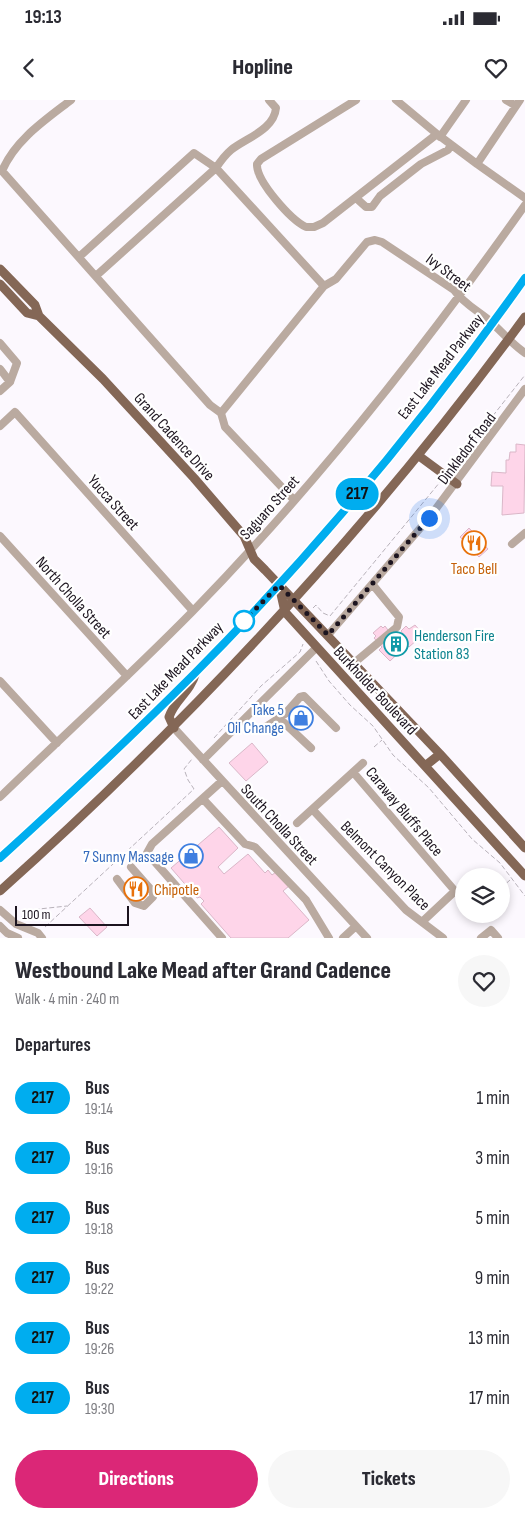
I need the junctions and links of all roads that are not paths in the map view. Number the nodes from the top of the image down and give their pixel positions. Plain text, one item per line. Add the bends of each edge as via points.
1 (71, 100) edge
2 (269, 100) edge
3 (356, 100) edge
4 (396, 100) edge
5 (466, 100) edge
6 (506, 100) edge
7 (518, 103) edge
8 (438, 136) junction
9 (451, 146) junction
10 (477, 164) junction
11 (216, 168) junction
12 (356, 198) junction
13 (525, 198) edge
14 (525, 205) edge
15 (79, 257) junction
16 (0, 269) edge
17 (96, 275) junction
18 (525, 278) edge
19 (0, 284) edge
20 (324, 286) junction
21 (460, 298) junction
22 (39, 316) junction
23 (525, 317) edge
24 (493, 323) junction
25 (508, 340) junction
26 (0, 343) edge
27 (525, 354) edge
28 (0, 369) edge
29 (10, 382) junction
30 (525, 388) edge
31 (0, 391) edge
32 (525, 399) edge
33 (220, 412) junction
34 (508, 415) junction
35 (0, 426) edge
36 (419, 456) junction
37 (457, 484) junction
38 (294, 500) junction
39 (525, 533) edge
40 (0, 536) edge
41 (512, 544) dead end
42 (250, 549) junction
43 (279, 585) junction
44 (373, 585) junction
45 (295, 601) junction
46 (193, 611) junction
47 (284, 612) junction
48 (328, 635) junction
49 (313, 651) junction
50 (354, 663) junction
51 (196, 672) junction
52 (127, 676) junction
53 (0, 681) edge
54 (396, 708) junction
55 (279, 718) junction
56 (383, 720) junction
57 (174, 728) junction
58 (264, 728) dead end
59 (336, 728) dead end
60 (57, 743) junction
61 (312, 748) dead end
62 (440, 754) junction
63 (203, 760) junction
64 (363, 763) dead end
65 (425, 766) junction
66 (353, 772) junction
67 (222, 781) junction
68 (0, 797) edge
69 (203, 799) junction
70 (312, 810) junction
71 (297, 823) dead end
72 (525, 848) edge
73 (0, 858) edge
74 (131, 867) dead end
75 (525, 876) edge
76 (117, 879) dead end
77 (0, 891) edge
78 (0, 910) edge
79 (422, 922) junction
80 (0, 926) edge
81 (356, 926) junction
82 (40, 935) edge
83 (441, 937) edge
84 (18, 938) edge
85 (222, 938) edge
86 (329, 938) edge
87 (343, 938) edge
88 (367, 938) edge
89 (481, 938) edge
90 (498, 938) edge

1 - 15 street via 41,122 9,155 2,171
2 - 11 street via 276,108 276,115 268,126 230,151
3 - 12 street via 261,159 256,168 269,191 306,227 318,226
4 - 8 street
5 - 8 street
6 - 7 street
7 - 10 street
8 - 9 street
8 - 12 street
9 - 10 street
9 - 12 street via 421,164 380,196 372,208
10 - 13 street
11 - 15 street via 194,153
11 - 17 street
11 - 20 street
14 - 21 street, Saguaro Street
15 - 17 street
16 - 22 main road, Grand Cadence Drive via 35,305
17 - 33 street via 210,405
18 - 24 main road, East Lake Mead Parkway
19 - 22 main road, Grand Cadence Drive via 27,313
20 - 21 street, Ivy Street via 336,280 367,242 375,240 422,268 454,290
20 - 33 street
21 - 24 street, Ivy Street
21 - 38 street, Saguaro Street via 411,362
22 - 42 main road, Grand Cadence Drive via 103,379 194,478 244,536
23 - 25 main road
24 - 25 street, Ivy Street
24 - 43 main road, East Lake Mead Parkway via 362,489
25 - 27 street, Ivy Street
25 - 36 main road
26 - 29 street via 17,363
28 - 29 street
29 - 31 street
30 - 34 street, Dinkledorf Road
32 - 34 street
33 - 38 street via 225,427
34 - 37 street, Dinkledorf Road
35 - 46 street, Yucca Street via 15,412
36 - 37 main road
36 - 45 main road
37 - 44 street, Dinkledorf Road
38 - 42 street, Saguaro Street
39 - 41 street
40 - 52 street, North Cholla Street
42 - 43 main road, Grand Cadence Drive via 254,558
42 - 46 street, Saguaro Street
43 - 45 main road, Burkholder Boulevard
43 - 47 main road
43 - 51 main road, East Lake Mead Parkway
44 - 48 street, Dinkledorf Road
44 - 50 street via 399,617 397,627
45 - 47 main road
45 - 48 main road, Burkholder Boulevard
46 - 52 street, Saguaro Street
47 - 49 main road, Burkholder Boulevard
47 - 57 main road
48 - 50 main road, Burkholder Boulevard
49 - 56 main road, Burkholder Boulevard
49 - 63 street
50 - 54 main road, Burkholder Boulevard
51 - 57 main road via 192,686 171,709 169,717
51 - 73 main road, East Lake Mead Parkway
52 - 60 street, Saguaro Street
53 - 60 street
54 - 56 main road
54 - 62 main road, Burkholder Boulevard
55 - 58 street
55 - 59 street via 304,696
55 - 61 street
56 - 65 main road, Burkholder Boulevard
57 - 63 street, South Cholla Street
57 - 77 main road
60 - 68 street, Saguaro Street
62 - 65 main road
62 - 72 main road, Burkholder Boulevard
63 - 67 street, South Cholla Street
64 - 66 street
65 - 75 main road, Burkholder Boulevard
66 - 70 street
66 - 79 street, Caraway Bluffs Place via 454,891
67 - 69 street
67 - 81 street, South Cholla Street
69 - 85 street via 152,844 147,853
69 - 86 street via 245,844 255,847 306,900
70 - 71 street
70 - 79 street, Belmont Canyon Place via 406,910
74 - 76 street via 153,892 152,899 144,906 138,905
78 - 82 street via 16,924
79 - 83 street, Belmont Canyon Place
80 - 84 street via 7,934
81 - 87 street
81 - 88 street, South Cholla Street
89 - 90 street via 490,926

